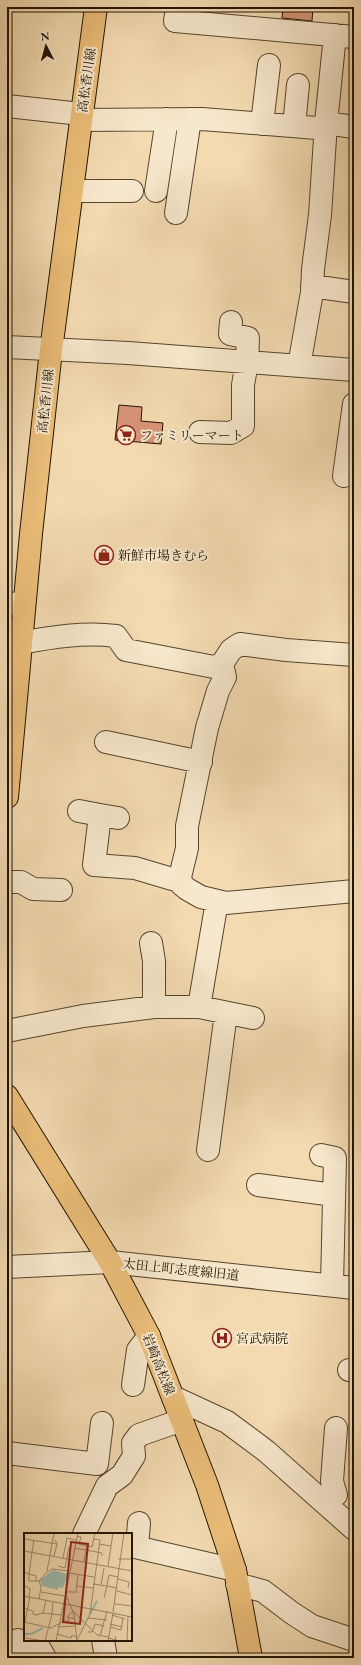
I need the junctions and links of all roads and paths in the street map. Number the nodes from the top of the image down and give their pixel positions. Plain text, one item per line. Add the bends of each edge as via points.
1 (96, 7) edge
2 (177, 7) edge
3 (344, 36) edge
4 (269, 65) dead end
5 (298, 85) dead end
6 (7, 106) edge
7 (81, 117) junction
8 (167, 119) junction
9 (190, 119) junction
10 (326, 123) junction
11 (262, 124) junction
12 (294, 126) junction
13 (354, 127) edge
14 (72, 190) junction
15 (132, 191) dead end
16 (156, 191) dead end
17 (176, 213) dead end
18 (312, 286) junction
19 (354, 292) edge
20 (231, 322) dead end
21 (7, 347) edge
22 (51, 350) junction
23 (247, 362) junction
24 (299, 366) junction
25 (354, 370) edge
26 (354, 404) edge
27 (200, 432) dead end
28 (344, 476) dead end
29 (16, 604) edge
30 (20, 643) junction
31 (354, 655) edge
32 (222, 664) junction
33 (106, 742) dead end
34 (201, 762) junction
35 (7, 797) edge
36 (79, 811) dead end
37 (181, 880) junction
38 (7, 882) edge
39 (61, 890) dead end
40 (354, 891) edge
41 (217, 901) junction
42 (151, 942) dead end
43 (154, 1007) junction
44 (199, 1007) junction
45 (226, 1013) junction
46 (253, 1018) dead end
47 (7, 1031) edge
48 (7, 1096) edge
49 (208, 1150) dead end
50 (321, 1155) dead end
51 (258, 1185) dead end
52 (334, 1195) junction
53 (110, 1262) junction
54 (7, 1267) edge
55 (332, 1286) junction
56 (354, 1288) edge
57 (149, 1336) junction
58 (133, 1385) dead end
59 (173, 1397) junction
60 (182, 1420) junction
61 (102, 1423) dead end
62 (336, 1428) dead end
63 (7, 1453) edge
64 (339, 1498) edge
65 (139, 1523) dead end
66 (354, 1529) edge
67 (84, 1533) edge
68 (134, 1546) edge
69 (236, 1577) junction
70 (354, 1640) edge
71 (103, 1641) edge
72 (106, 1658) edge
73 (251, 1658) edge

1 - 7 main road, 高松香川線
2 - 3 street via 175,21
3 - 10 street
4 - 11 street
5 - 12 street
6 - 7 street
7 - 8 street
7 - 14 main road, 高松香川線
8 - 9 street
8 - 16 street
9 - 11 street
9 - 17 street
10 - 12 street via 317,128
10 - 13 street
10 - 18 street
11 - 12 street
14 - 15 street
14 - 22 main road, 高松香川線
18 - 19 street
18 - 24 street
20 - 23 street via 230,334 248,338
21 - 22 street
22 - 23 street
22 - 29 main road, 高松香川線
23 - 24 street
23 - 27 street via 242,385 243,426 231,433
24 - 25 street
26 - 28 street
29 - 30 main road, 高松香川線
30 - 32 street via 51,637 102,634 116,636 126,650 214,667
30 - 35 main road, 高松香川線
31 - 32 street via 240,644 231,650
32 - 34 street via 225,677 218,690 207,728
33 - 34 street
34 - 37 street via 187,826 187,848
36 - 37 street via 109,816 94,865 135,868
37 - 41 street via 181,884 187,889 201,897
38 - 39 street via 21,882 33,890
40 - 41 street via 226,903
41 - 44 street
42 - 43 street via 154,961
43 - 44 street
43 - 47 street via 82,1016
44 - 45 street
45 - 46 street
45 - 49 street
48 - 53 main road, 岩崎高松線
50 - 52 street via 335,1158
51 - 52 street
52 - 55 street
53 - 54 street, 太田上町志度線旧道
53 - 55 street, 太田上町志度線旧道
53 - 57 main road, 岩崎高松線
55 - 56 street, 太田上町志度線旧道
57 - 58 street via 138,1350
57 - 59 main road, 岩崎高松線
59 - 60 main road, 岩崎高松線
59 - 64 street via 227,1422 266,1451
60 - 67 street via 139,1435 133,1442 134,1456 122,1475 107,1486
60 - 69 main road, 岩崎高松線 via 207,1485
61 - 63 street via 97,1464
62 - 64 street via 332,1481
64 - 66 street
65 - 68 street
68 - 69 street
69 - 70 street via 263,1591 312,1626
69 - 73 main road, 岩崎高松線
71 - 72 street

